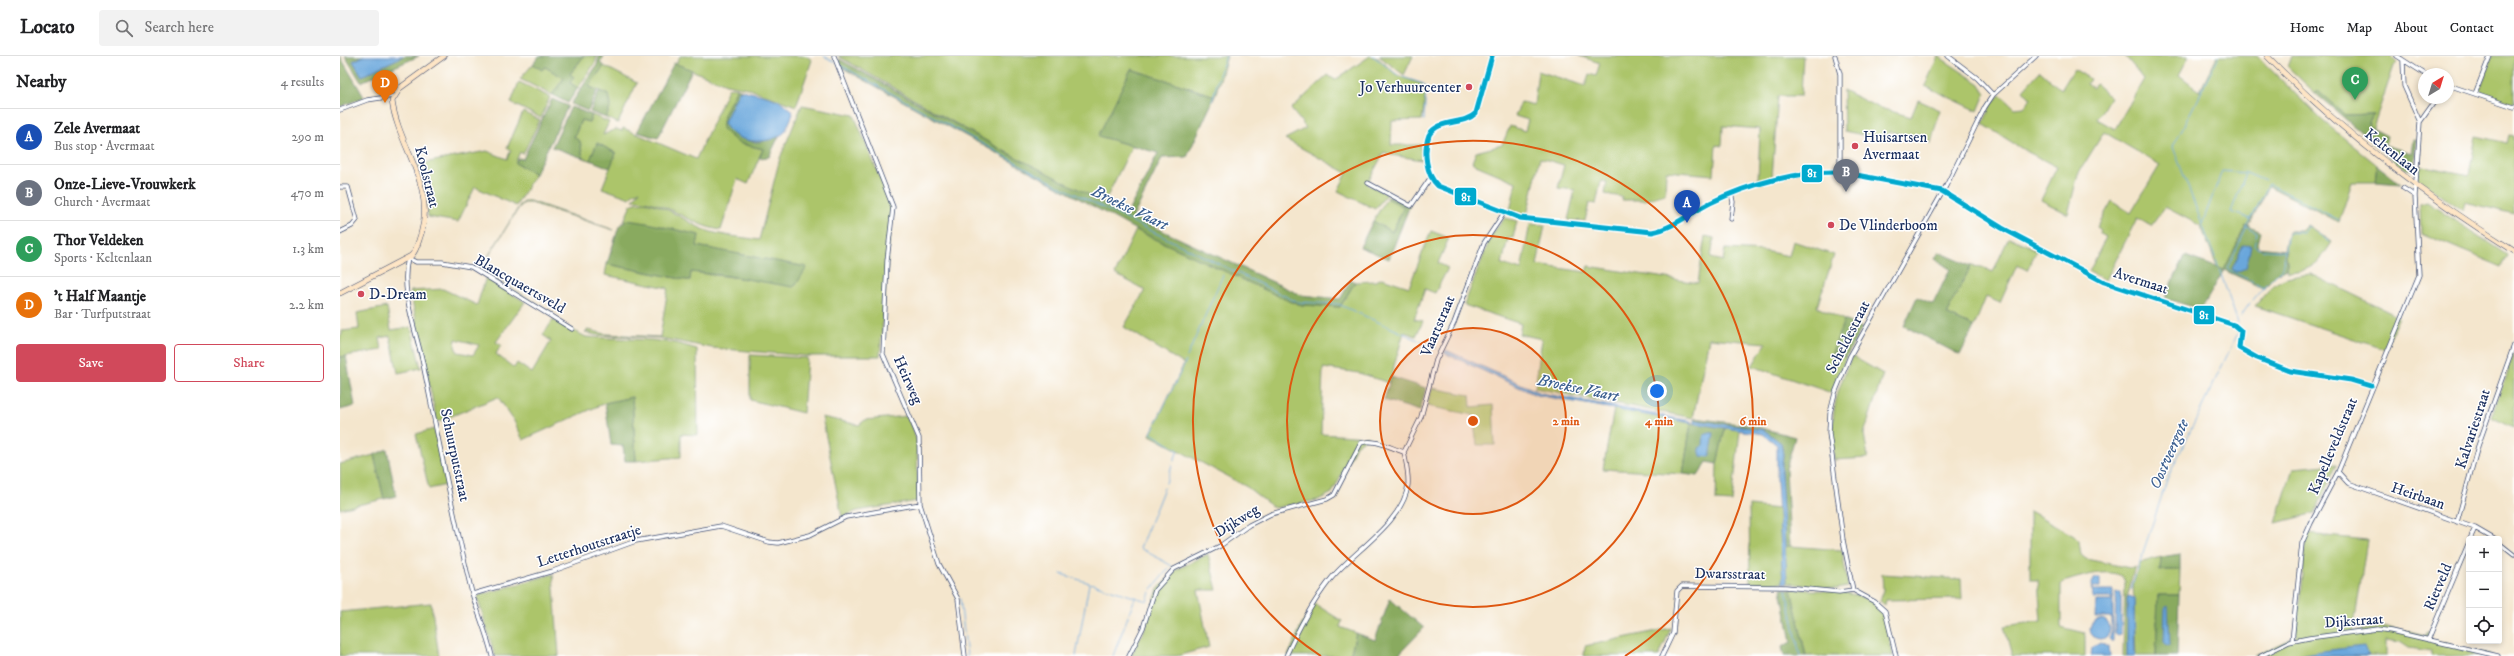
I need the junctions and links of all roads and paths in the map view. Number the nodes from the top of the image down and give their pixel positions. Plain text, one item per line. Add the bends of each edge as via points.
1 (444, 56) edge
2 (1492, 56) edge
3 (1835, 56) edge
4 (1948, 56) edge
5 (2036, 56) edge
6 (2267, 56) edge
7 (2397, 56) edge
8 (2490, 56) edge
9 (835, 58) edge
10 (2403, 62) junction
11 (2418, 71) edge
12 (2454, 88) edge
13 (2475, 94) junction
14 (1993, 95) junction
15 (394, 96) junction
16 (2433, 104) edge
17 (2514, 107) edge
18 (340, 110) edge
19 (2420, 122) junction
20 (1840, 172) junction
21 (1431, 177) junction
22 (1368, 183) dead end
23 (2416, 186) junction
24 (340, 187) edge
25 (2404, 188) dead end
26 (1942, 191) junction
27 (1731, 193) junction
28 (2415, 196) junction
29 (1504, 213) junction
30 (1731, 219) dead end
31 (340, 232) edge
32 (2514, 251) edge
33 (408, 258) junction
34 (340, 293) edge
35 (572, 329) dead end
36 (2514, 345) edge
37 (2372, 386) junction
38 (1404, 452) junction
39 (2338, 472) junction
40 (920, 504) junction
41 (2457, 522) junction
42 (2475, 528) junction
43 (2471, 536) edge
44 (2489, 536) edge
45 (2502, 546) edge
46 (2466, 549) edge
47 (2514, 556) edge
48 (1852, 590) junction
49 (473, 594) junction
50 (2428, 640) junction
51 (2292, 641) junction
52 (492, 656) edge
53 (965, 656) edge
54 (1129, 656) edge
55 (1286, 656) edge
56 (1662, 656) edge
57 (1896, 656) edge
58 (2261, 656) edge
59 (2498, 656) edge

1 - 15 main road via 400,88
2 - 21 street via 1476,113 1469,118 1437,126 1429,135 1428,168
3 - 20 street via 1840,74
4 - 14 street via 1977,78
5 - 14 street, Scheldestraat
6 - 23 main road, Keltenlaan via 2342,127
7 - 10 street
8 - 13 street
9 - 40 street, Heirweg via 893,207 887,261 883,354 919,438
10 - 11 street
10 - 19 street via 2404,86
12 - 13 street
13 - 17 street
14 - 26 street, Scheldestraat
15 - 18 street via 367,100
15 - 33 main road, Koolstraat via 392,103 418,178 425,209 425,220 416,250
16 - 19 street
19 - 23 street, Kapelleveldstraat
20 - 26 street, Avermaat
20 - 27 street, Avermaat via 1820,172 1773,181
21 - 22 street via 1411,206
21 - 29 street, Avermaat via 1443,188
23 - 28 street, Kapelleveldstraat
23 - 32 main road, Keltenlaan
24 - 31 street via 348,187 357,220 352,226
25 - 28 street
26 - 37 street, Avermaat via 2002,228 2104,282 2234,324 2241,331 2239,348 2257,358 2290,372 2351,380
26 - 48 street, Scheldestraat via 1850,356 1841,375 1830,413 1832,459
27 - 29 street, Avermaat via 1700,208 1674,225 1652,232 1520,218
27 - 30 street
28 - 37 street, Kapelleveldstraat via 2419,268 2417,284
29 - 38 street, Vaartstraat via 1484,243 1454,323 1432,372 1421,417
33 - 34 main road
33 - 35 street, Blancquaertsveld via 416,262 442,262 471,267
33 - 49 street, Schuurputstraat via 408,294
36 - 41 street, Kalvariestraat via 2478,446
37 - 39 street, Kapelleveldstraat
38 - 54 street, Dijkweg via 1379,443 1361,444 1334,495 1266,516 1220,546 1174,569 1155,590 1143,628
38 - 55 street via 1408,484 1402,504 1393,517 1330,580 1304,619
39 - 41 street, Heirbaan via 2348,483
39 - 51 street, Kapelleveldstraat via 2302,543
40 - 49 street, Letterhoutstraatje via 846,518 810,535 778,542 769,542 721,526 636,541 553,571
40 - 53 street, Heirweg via 939,564 958,599
41 - 42 street, Heirbaan
42 - 43 street
42 - 44 street, Heirbaan
45 - 47 street
46 - 50 street, Rietveld
48 - 56 street, Dwarsstraat via 1839,592 1786,587 1682,586 1677,591 1673,632
48 - 57 street via 1875,602 1885,611
49 - 52 street, Schuurputstraat
50 - 51 street, Dijkstraat via 2377,629
50 - 59 street, Dijkstraat
51 - 58 street, Dijkstraat

